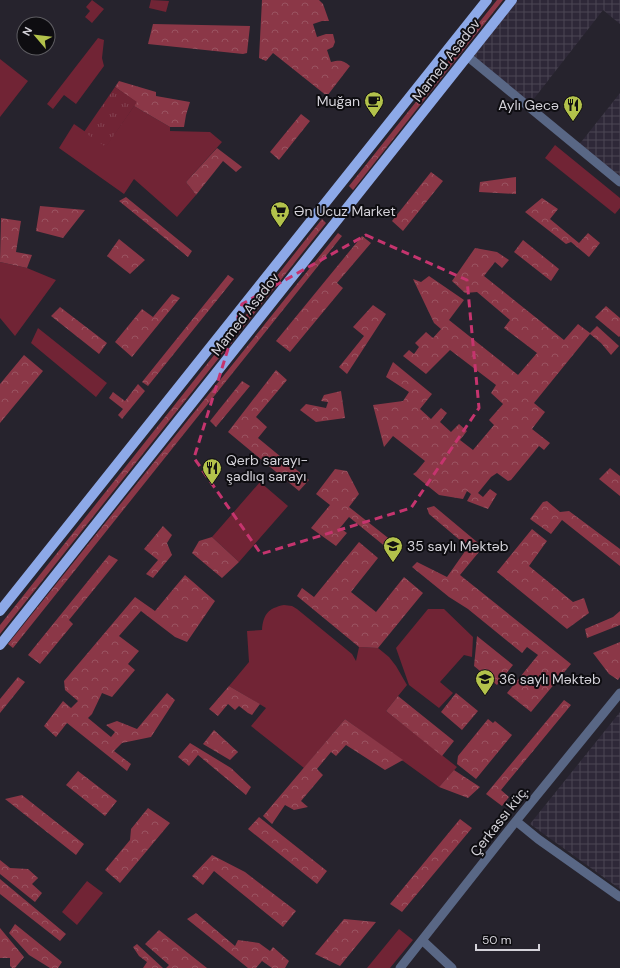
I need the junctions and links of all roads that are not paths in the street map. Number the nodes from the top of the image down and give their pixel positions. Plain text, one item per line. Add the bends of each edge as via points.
1 (486, 0) edge
2 (512, 0) edge
3 (467, 56) junction
4 (620, 182) edge
5 (0, 612) edge
6 (0, 644) edge
7 (620, 693) edge
8 (516, 821) junction
9 (620, 896) edge
10 (422, 940) junction
11 (400, 968) edge
12 (452, 968) edge

1 - 5 main road, Mamed Asadov
2 - 3 main road, Mamed Asadov
3 - 4 street
3 - 6 main road, Mamed Asadov
7 - 8 street, Çerkassı küç.
8 - 9 street
8 - 10 street, Çerkassı küç.
10 - 11 street, Çerkassı küç.
10 - 12 street

